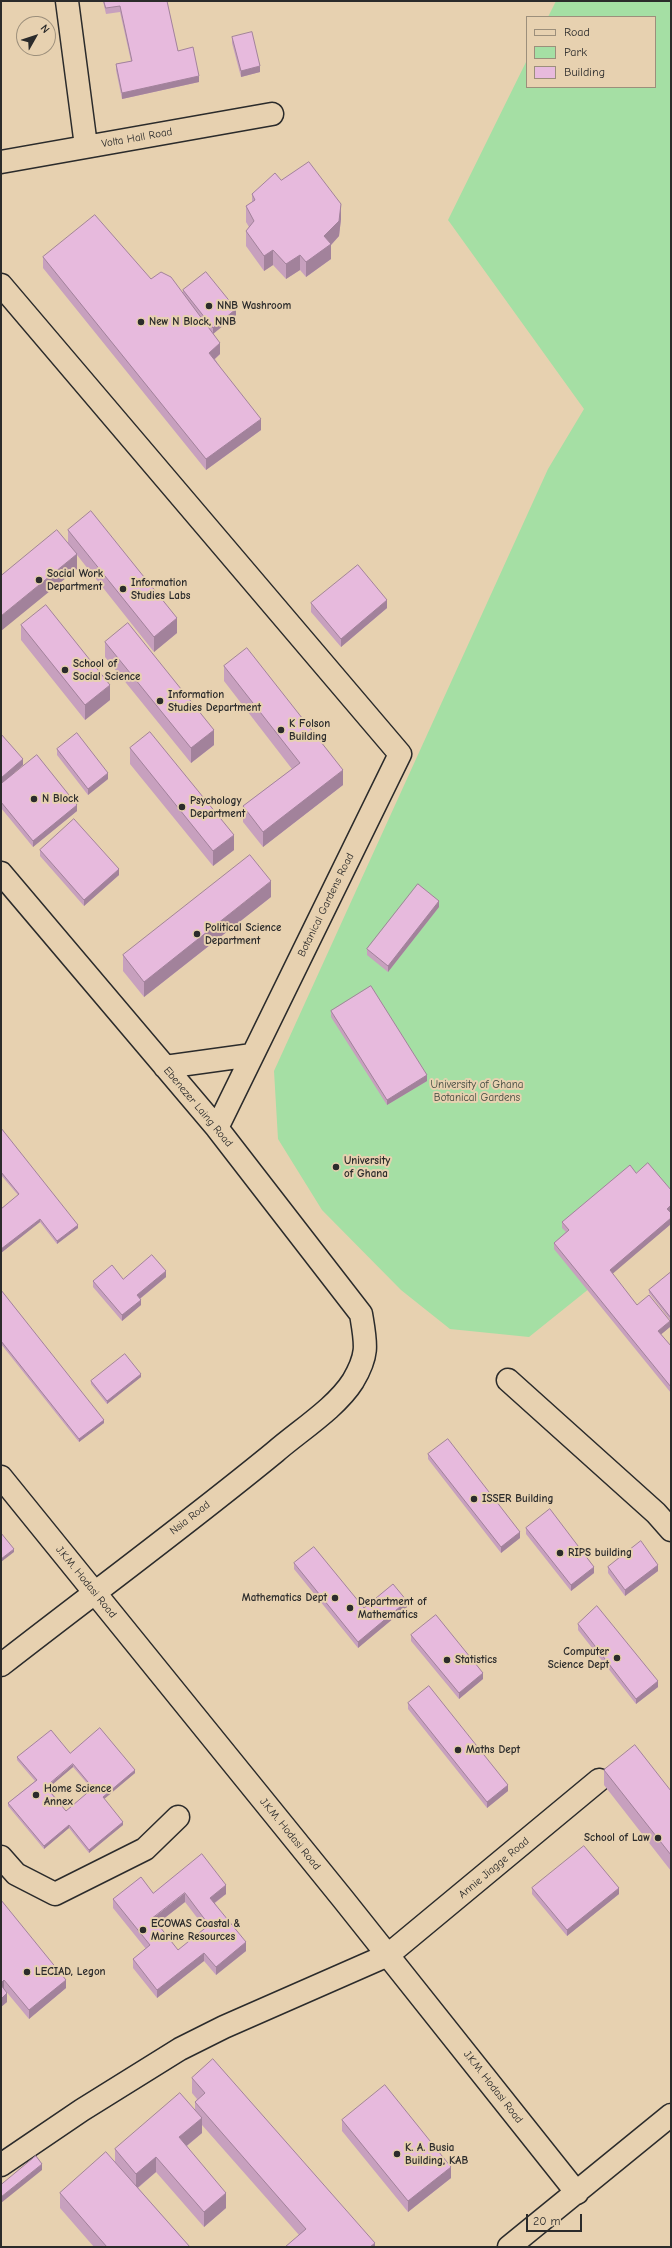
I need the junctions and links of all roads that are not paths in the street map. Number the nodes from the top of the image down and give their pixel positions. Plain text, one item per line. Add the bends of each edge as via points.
1 (67, 1) edge
2 (272, 114) dead end
3 (86, 146) junction
4 (1, 162) edge
5 (1, 284) edge
6 (3, 880) edge
7 (252, 1055) junction
8 (165, 1067) junction
9 (217, 1128) junction
10 (365, 1357) joint
11 (508, 1380) dead end
12 (1, 1477) edge
13 (671, 1530) edge
14 (94, 1592) junction
15 (1, 1665) edge
16 (599, 1780) dead end
17 (178, 1817) dead end
18 (1, 1857) edge
19 (388, 1955) junction
20 (671, 2115) edge
21 (1, 2166) edge
22 (577, 2193) junction
23 (509, 2247) edge

1 - 3 street
2 - 3 street, Volta Hall Road
3 - 4 street, Volta Hall Road
5 - 7 street, Botanical Gardens Road via 400,754
6 - 8 street, Ebenezer Laing Road
7 - 8 street
7 - 9 street, Botanical Gardens Road
8 - 9 street, Ebenezer Laing Road
9 - 10 street, Ebenezer Laing Road via 361,1314 366,1342
10 - 14 street, Nsia Road via 339,1398 245,1476
11 - 13 street
12 - 14 street, J.K.M. Hodasi Road
14 - 15 street, Nsia Road
14 - 19 street, J.K.M. Hodasi Road
16 - 19 street, Annie Jiagge Road
17 - 18 street via 145,1849 55,1894 16,1874
19 - 21 street, Annie Jiagge Road via 180,2049 82,2110
19 - 22 street, J.K.M. Hodasi Road
20 - 22 street
22 - 23 street

